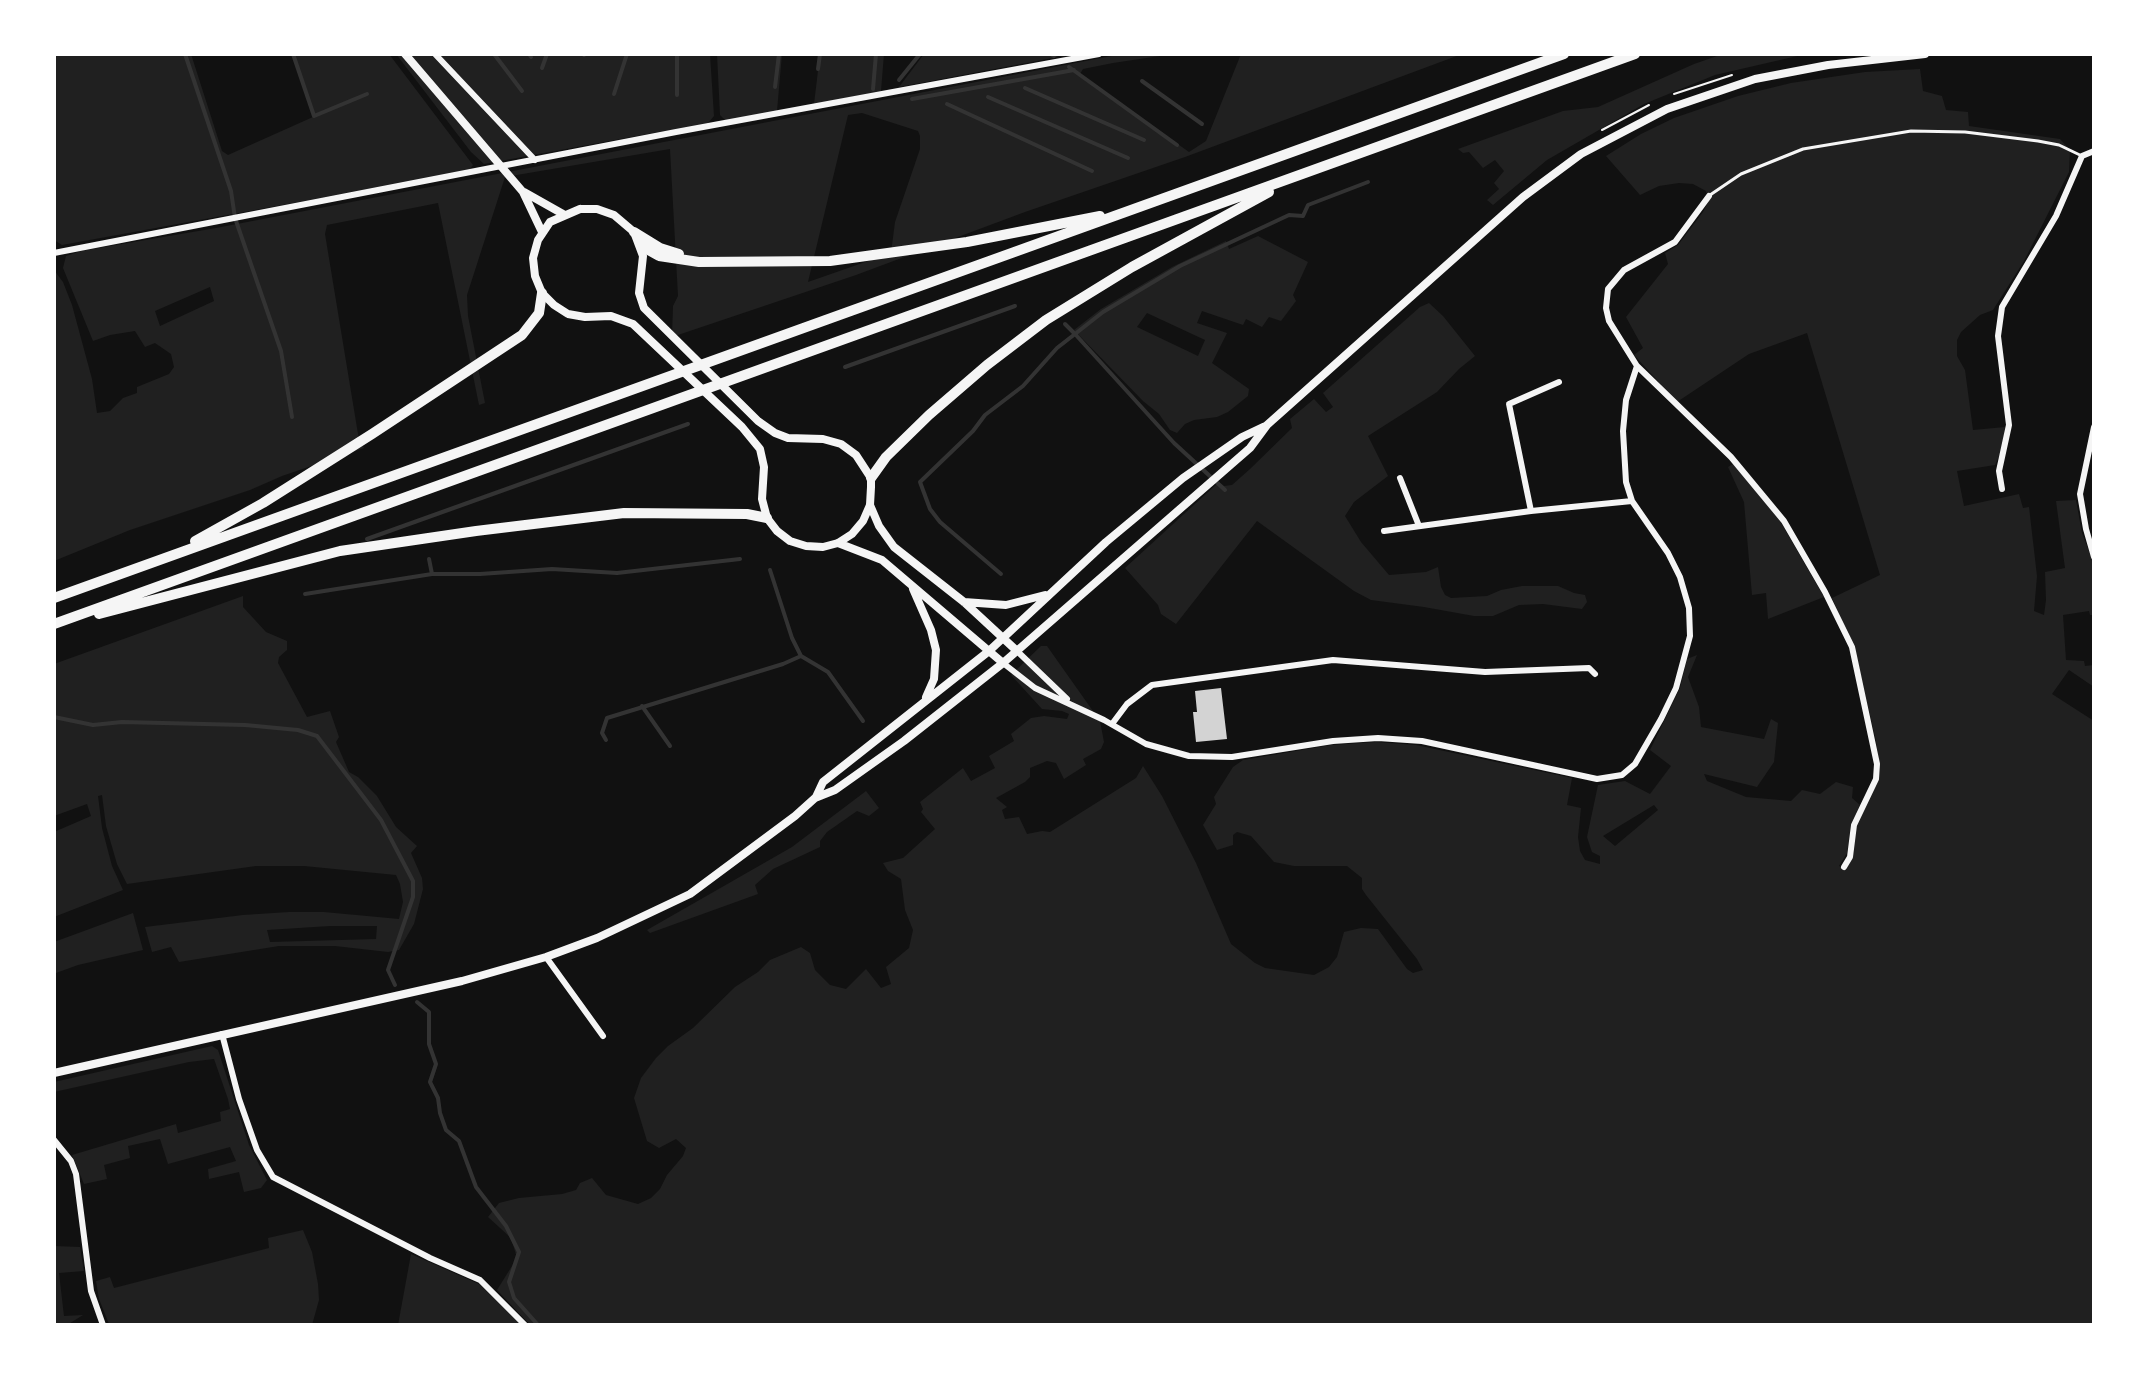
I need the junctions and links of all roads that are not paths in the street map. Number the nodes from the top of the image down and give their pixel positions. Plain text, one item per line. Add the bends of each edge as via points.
1 (405, 54) edge
2 (435, 54) edge
3 (1099, 54) edge
4 (1564, 54) edge
5 (1635, 54) edge
6 (1925, 54) edge
7 (2094, 151) edge
8 (2082, 156) junction
9 (535, 160) junction
10 (1296, 177) junction
11 (523, 192) junction
12 (1709, 196) joint
13 (1141, 207) junction
14 (563, 214) junction
15 (542, 232) junction
16 (634, 232) junction
17 (641, 246) junction
18 (54, 253) edge
19 (699, 262) junction
20 (542, 293) junction
21 (1637, 366) junction
22 (1559, 382) dead end
23 (1267, 425) junction
24 (2094, 427) edge
25 (871, 478) junction
26 (1400, 478) dead end
27 (2002, 489) dead end
28 (1632, 501) junction
29 (870, 505) junction
30 (1531, 511) junction
31 (767, 518) junction
32 (1419, 526) junction
33 (1384, 531) dead end
34 (838, 543) junction
35 (2092, 544) edge
36 (2094, 557) edge
37 (165, 558) junction
38 (911, 585) junction
39 (1049, 593) junction
40 (54, 598) edge
41 (964, 602) junction
42 (54, 624) edge
43 (1002, 639) junction
44 (989, 651) junction
45 (1017, 651) junction
46 (1003, 663) junction
47 (1595, 674) dead end
48 (924, 701) junction
49 (1072, 704) junction
50 (1112, 724) junction
51 (815, 798) junction
52 (1844, 867) dead end
53 (546, 957) junction
54 (222, 1034) junction
55 (603, 1036) dead end
56 (54, 1073) edge
57 (54, 1140) edge
58 (103, 1325) edge
59 (525, 1325) edge

1 - 11 main road
2 - 9 street
3 - 9 street
4 - 13 highway
5 - 10 highway
6 - 23 main road via 1755,79 1667,109 1592,148 1523,197
7 - 8 street
8 - 12 lane via 2038,141 1911,131 1803,149 1741,174
8 - 27 street via 2056,216 1998,321 2009,425 1999,471
9 - 18 street
10 - 25 highway via 1046,320 929,415
10 - 42 highway
11 - 14 main road
11 - 15 main road
12 - 21 street via 1675,242 1624,270 1608,289 1609,321
13 - 19 highway via 982,240 830,261
13 - 37 highway
14 - 15 main road
14 - 16 main road via 597,209
15 - 20 main road via 533,258
16 - 17 main road
16 - 19 highway
17 - 19 highway via 659,256
17 - 25 main road via 639,293 658,324 758,421 788,438 841,444
20 - 31 main road via 568,314 611,316 642,330 742,427 760,449
20 - 37 highway via 539,313 522,335 263,503
21 - 28 street via 1623,431
21 - 52 street via 1731,457 1784,521 1852,647 1877,764
22 - 30 street via 1509,404
23 - 39 main road via 1183,478
23 - 45 main road via 1250,448
24 - 35 street via 2080,494
25 - 29 main road
26 - 32 street
28 - 30 street
28 - 50 street via 1680,577 1690,636 1661,719 1635,764 1622,775 1597,779 1422,741 1378,738 1232,757 1189,756 1146,744
29 - 34 main road via 863,521
29 - 41 main road via 894,547
30 - 32 street
31 - 34 main road via 798,544
31 - 42 highway via 624,513 340,551
32 - 33 street
34 - 38 main road via 882,560
35 - 36 street
37 - 40 highway
38 - 44 main road
38 - 48 main road via 936,650 934,679
39 - 41 main road via 1006,605
39 - 43 main road
41 - 43 main road
43 - 44 main road
43 - 45 main road
44 - 46 main road
44 - 48 main road
45 - 46 main road
45 - 49 street
46 - 49 street via 1035,688
46 - 51 main road via 835,790
47 - 50 street via 1589,668 1485,672 1333,660 1152,685
48 - 51 main road via 823,782
49 - 50 street
51 - 53 main road via 690,894
53 - 54 main road
53 - 55 street
54 - 56 main road
54 - 59 street via 257,1150 273,1177 480,1280
57 - 58 street via 76,1174 91,1291

